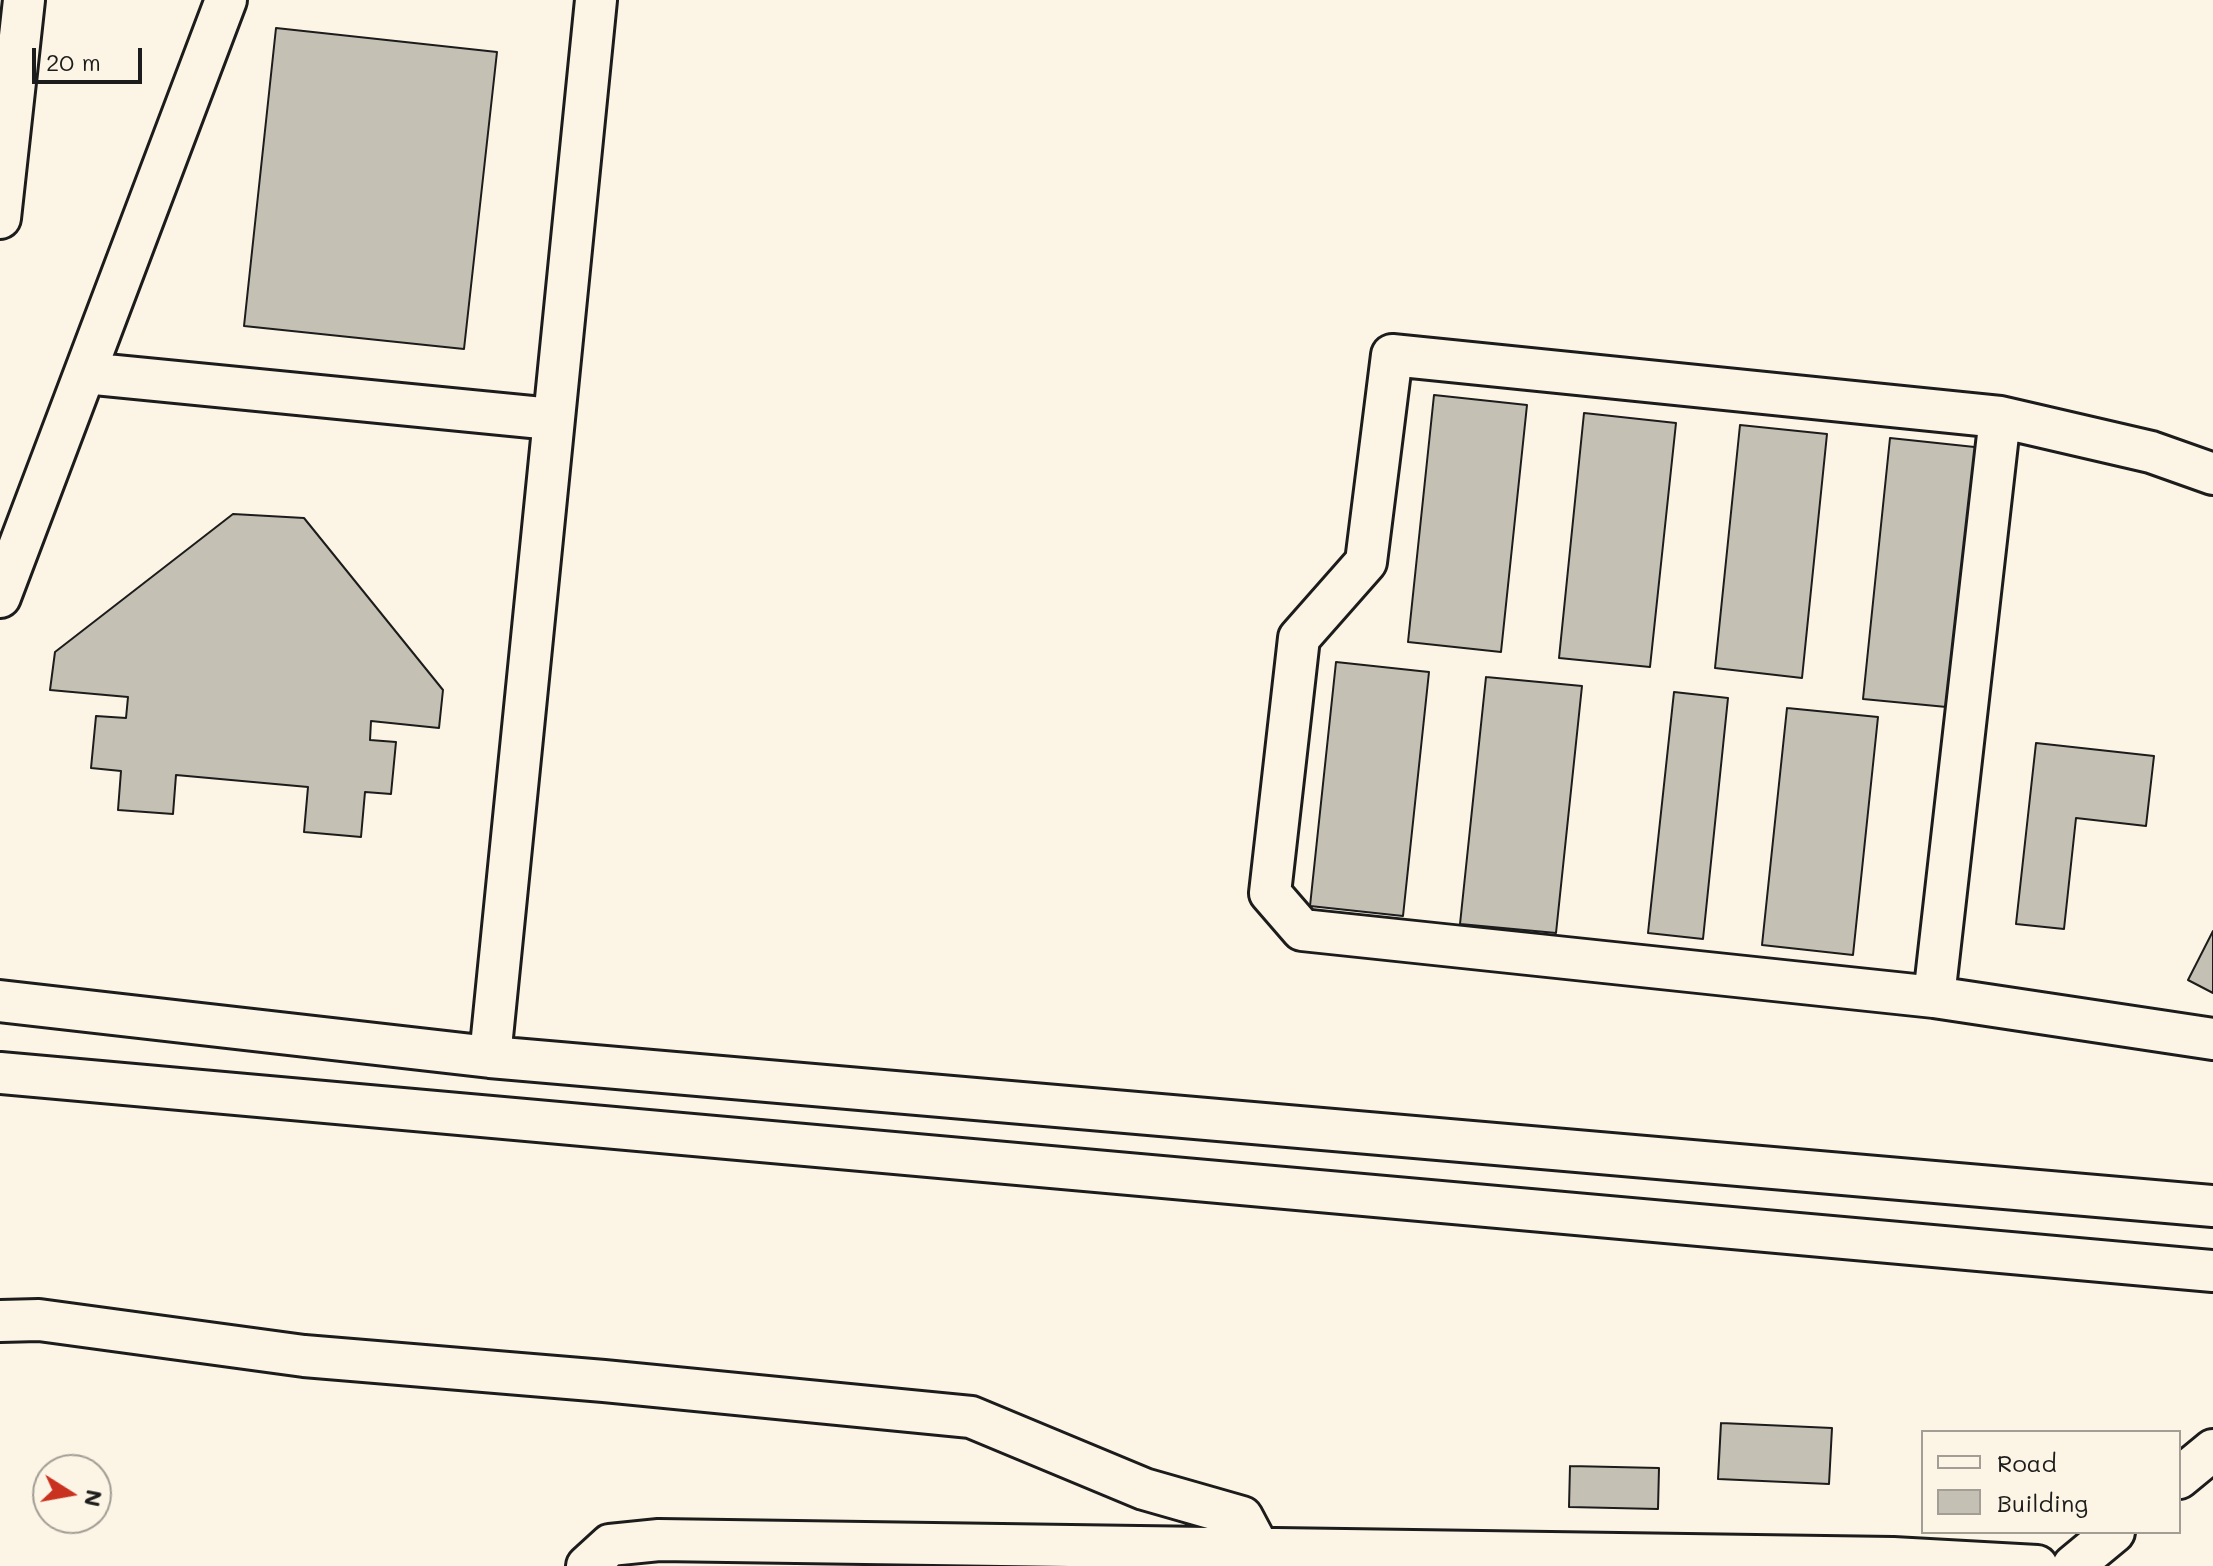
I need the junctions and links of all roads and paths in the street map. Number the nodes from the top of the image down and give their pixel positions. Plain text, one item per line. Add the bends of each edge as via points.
1 (24, 0) edge
2 (226, 0) edge
3 (596, 0) edge
4 (0, 218) edge
5 (85, 373) junction
6 (2000, 417) junction
7 (552, 419) junction
8 (2213, 474) edge
9 (0, 597) edge
10 (1934, 997) junction
11 (0, 1001) edge
12 (2213, 1039) edge
13 (490, 1057) junction
14 (0, 1073) edge
15 (2213, 1206) edge
16 (2213, 1271) edge
17 (0, 1321) edge
18 (2213, 1450) edge
19 (2181, 1476) edge
20 (2112, 1534) edge
21 (1259, 1549) junction
22 (1951, 1553) edge
23 (587, 1566) edge
24 (2037, 1566) edge
25 (2073, 1566) edge

1 - 4 street
2 - 5 street
3 - 7 street
5 - 7 street
5 - 9 street
6 - 8 street via 2151,452
6 - 10 street
6 - 10 street via 1392,355 1366,562 1299,638 1270,893 1302,930
7 - 13 street
10 - 12 street
11 - 13 street
13 - 15 street
14 - 16 street
17 - 21 street via 39,1320 304,1356 971,1417 1144,1489 1242,1517
18 - 19 street
20 - 25 street
21 - 22 street via 1861,1557
21 - 23 street via 659,1540 610,1545
22 - 24 street

